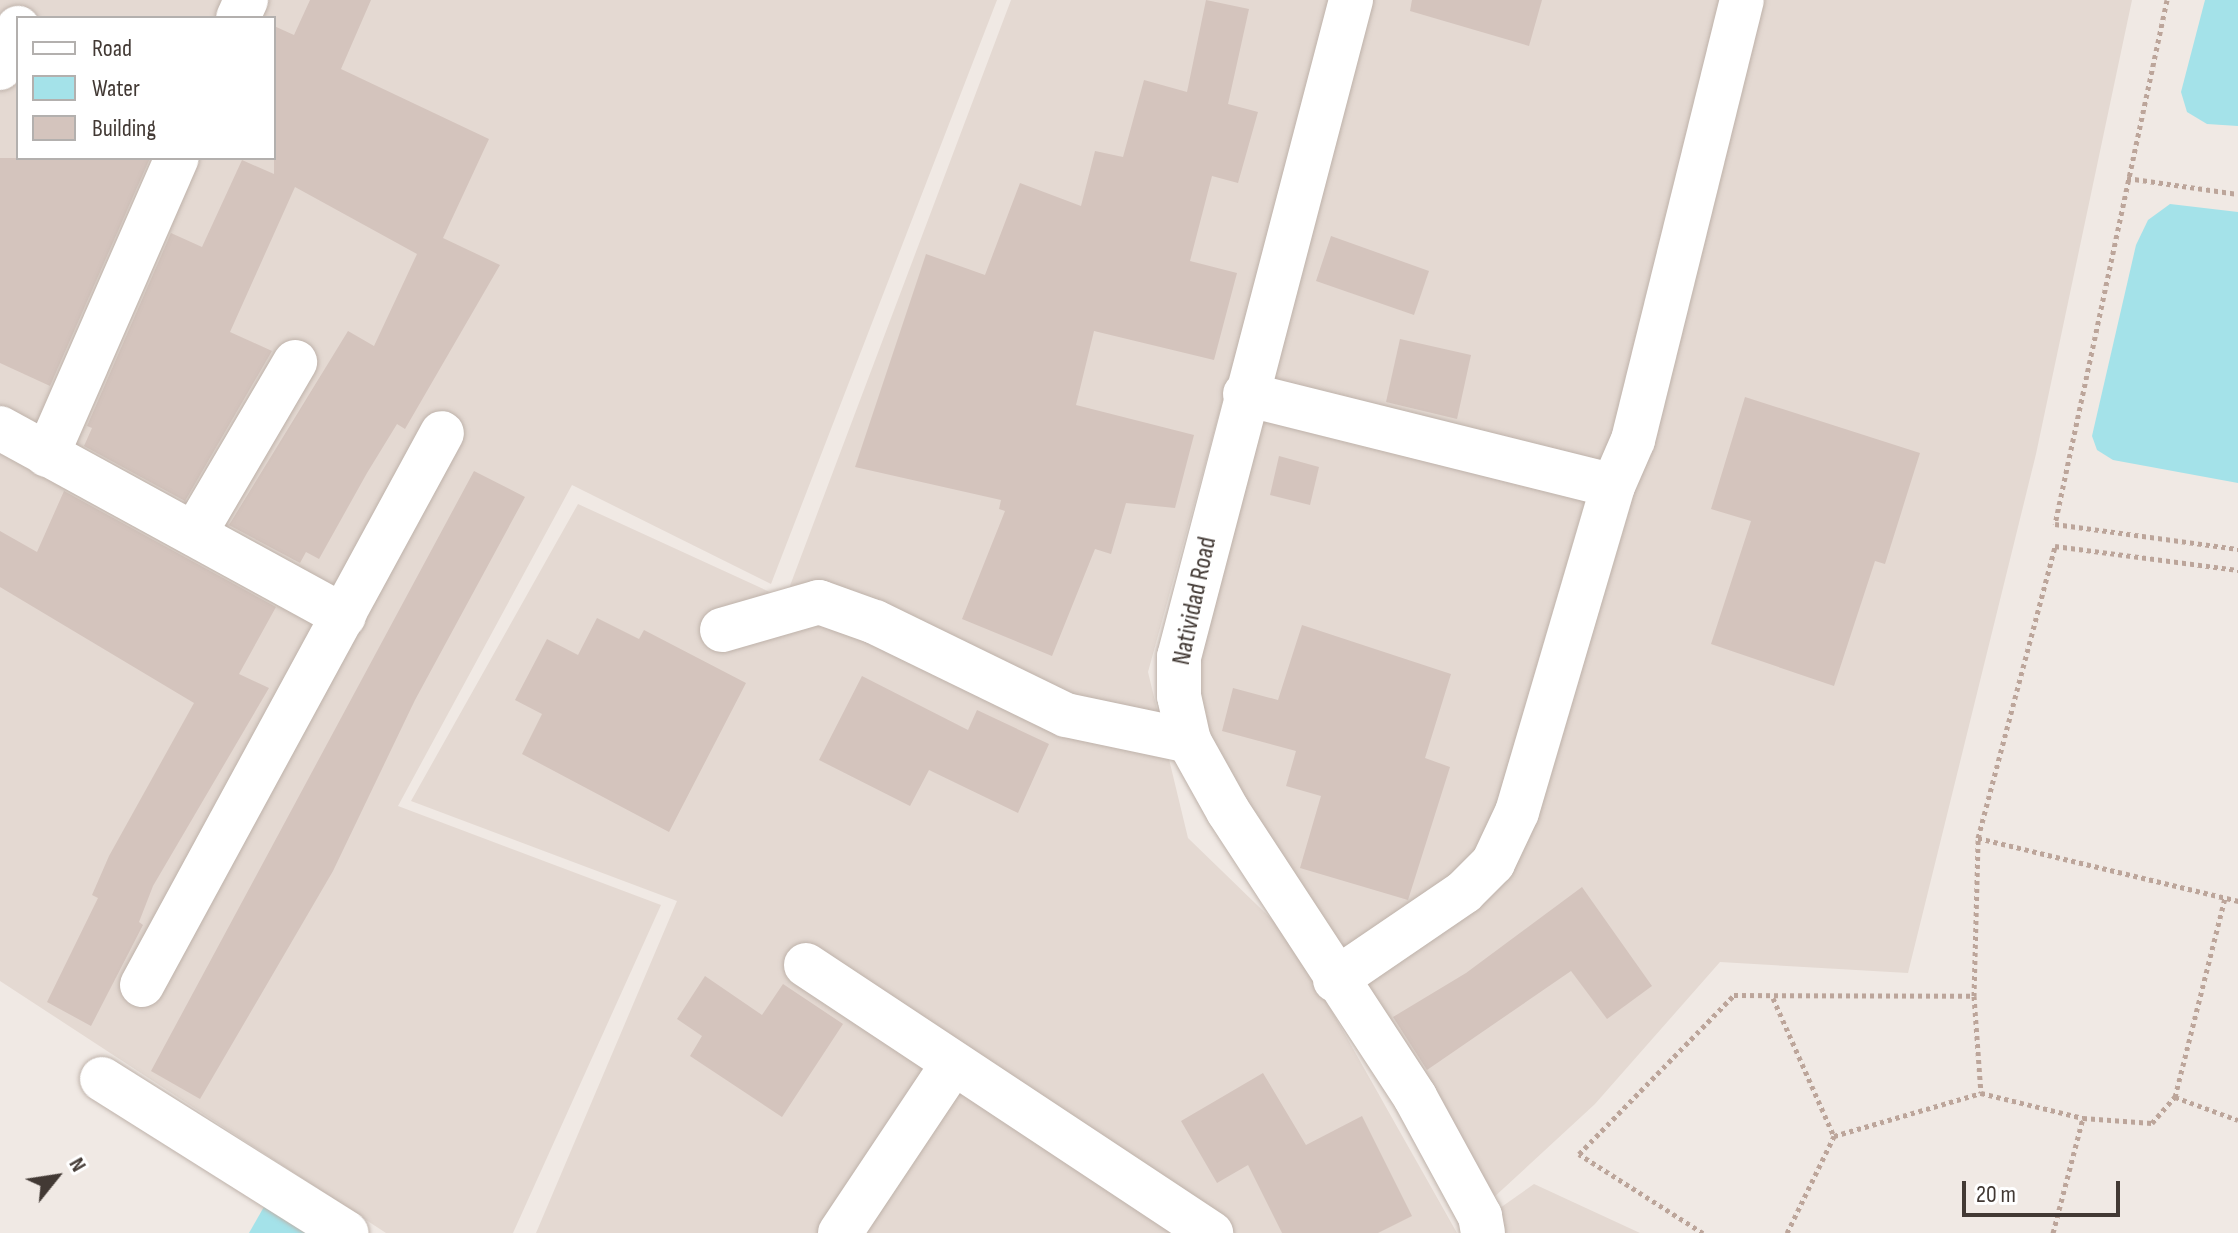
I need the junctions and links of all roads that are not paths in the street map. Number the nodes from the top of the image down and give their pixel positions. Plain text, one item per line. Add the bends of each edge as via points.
1 (1351, 0) edge
2 (1742, 0) edge
3 (16, 32) edge
4 (0, 68) edge
5 (176, 160) edge
6 (295, 362) dead end
7 (1245, 394) junction
8 (0, 428) edge
9 (442, 433) dead end
10 (47, 455) junction
11 (1613, 486) junction
12 (196, 531) junction
13 (344, 616) junction
14 (722, 630) dead end
15 (1189, 741) junction
16 (806, 965) dead end
17 (1335, 980) junction
18 (142, 985) dead end
19 (952, 1065) junction
20 (102, 1079) dead end
21 (347, 1233) edge
22 (840, 1233) edge
23 (1211, 1233) edge
24 (1483, 1233) edge

1 - 7 street, Natividad Road
2 - 11 street via 1633,440
3 - 4 street
5 - 10 street
6 - 12 street
7 - 11 street
7 - 15 street, Natividad Road via 1179,657 1179,696
8 - 10 street
9 - 13 street
10 - 12 street
11 - 17 street via 1517,812 1493,863 1464,892
12 - 13 street
13 - 18 street
14 - 15 street via 819,602 875,622 1066,715
15 - 17 street, Natividad Road
16 - 19 street
17 - 24 street, Natividad Road via 1415,1097 1480,1216
19 - 22 street
19 - 23 street
20 - 21 street

